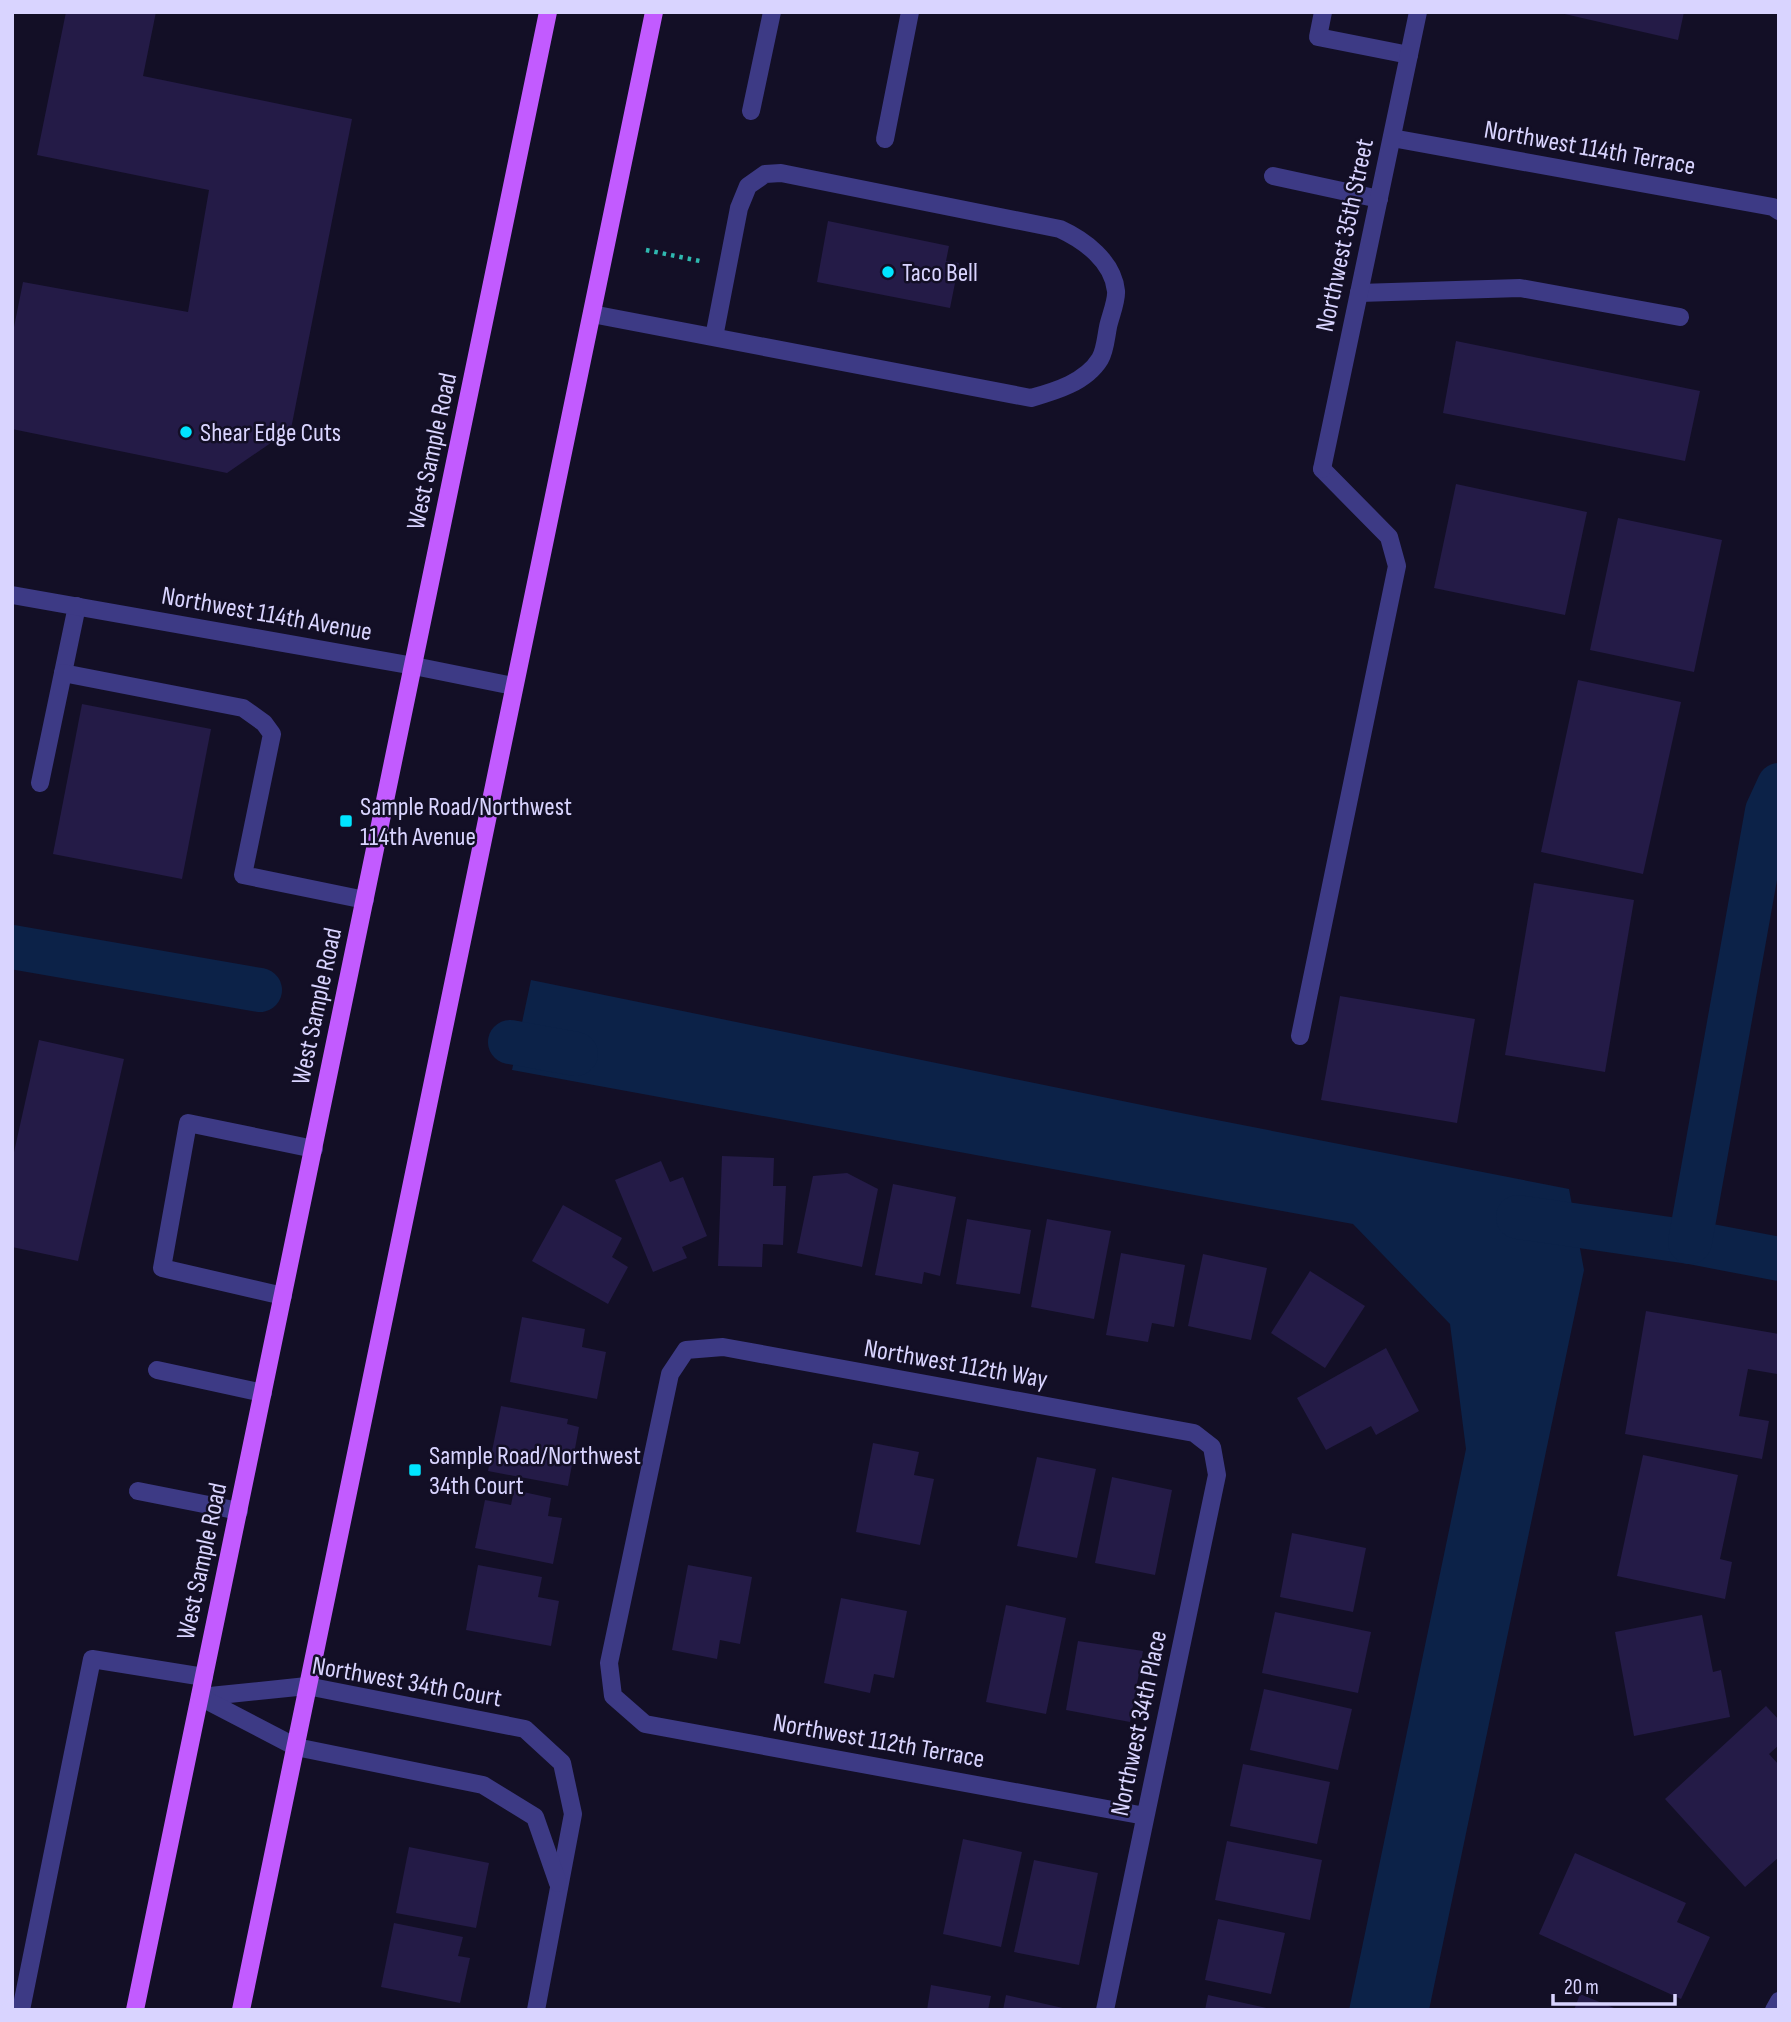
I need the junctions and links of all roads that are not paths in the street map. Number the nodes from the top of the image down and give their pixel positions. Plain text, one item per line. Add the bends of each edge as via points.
1 (548, 12) edge
2 (654, 12) edge
3 (772, 12) edge
4 (910, 12) edge
5 (1322, 12) edge
6 (1418, 12) edge
7 (1409, 55) junction
8 (751, 111) dead end
9 (1392, 138) junction
10 (884, 139) dead end
11 (1273, 176) dead end
12 (1378, 199) junction
13 (1779, 211) edge
14 (1359, 293) junction
15 (592, 314) junction
16 (1680, 317) dead end
17 (714, 337) junction
18 (12, 595) edge
19 (77, 606) junction
20 (414, 666) junction
21 (63, 673) junction
22 (513, 686) junction
23 (40, 783) dead end
24 (365, 900) junction
25 (1300, 1036) dead end
26 (314, 1150) junction
27 (283, 1296) junction
28 (157, 1370) dead end
29 (263, 1393) junction
30 (1212, 1447) joint
31 (138, 1491) dead end
32 (239, 1511) junction
33 (204, 1677) junction
34 (307, 1686) junction
35 (613, 1696) joint
36 (200, 1697) junction
37 (296, 1747) junction
38 (1146, 1816) junction
39 (559, 1886) junction
40 (1779, 2001) edge
41 (21, 2010) edge
42 (135, 2010) edge
43 (241, 2010) edge
44 (536, 2010) edge
45 (1105, 2010) edge
46 (1774, 2010) edge

1 - 20 main road, West Sample Road
2 - 15 main road
3 - 8 street
4 - 10 street
5 - 7 street via 1318,37
6 - 7 street, Northwest 35th Street
7 - 9 street, Northwest 35th Street
9 - 12 street, Northwest 35th Street
9 - 13 street, Northwest 114th Terrace
11 - 12 street
12 - 14 street, Northwest 35th Street
14 - 16 street via 1520,288
14 - 25 street, Northwest 35th Street via 1322,469 1388,537 1397,566
15 - 17 street
15 - 22 main road
17 - 17 street via 1031,398 1061,390 1101,358 1116,292 1109,269 1096,253 1060,229 781,173 765,174 748,186 739,208
18 - 19 street, Northwest 114th Avenue
19 - 20 street, Northwest 114th Avenue
19 - 21 street
20 - 22 street, Northwest 114th Avenue
20 - 24 main road, West Sample Road
21 - 23 street
21 - 24 street via 243,708 264,723 272,734 243,875
22 - 34 main road
24 - 26 main road, West Sample Road
26 - 27 main road, West Sample Road
26 - 27 street via 188,1123 162,1268
27 - 29 main road, West Sample Road
28 - 29 street
29 - 32 main road, West Sample Road
30 - 35 street, Northwest 112th Way via 1194,1433 1180,1430 723,1347 686,1350 670,1374 609,1663
30 - 38 street, Northwest 34th Place via 1217,1475
31 - 32 street
32 - 33 main road, West Sample Road
33 - 36 main road, West Sample Road
33 - 41 street via 92,1659
34 - 36 street, Northwest 34th Court
34 - 37 main road
34 - 39 street, Northwest 34th Court via 525,1729 562,1763 573,1814
35 - 38 street, Northwest 112th Terrace via 645,1724
36 - 37 street, Northwest 34th Court
36 - 42 main road, West Sample Road
37 - 39 street, Northwest 34th Court via 483,1785 535,1818
37 - 43 main road
38 - 45 street, Northwest 34th Place
39 - 44 street, Northwest 34th Court
40 - 46 street

